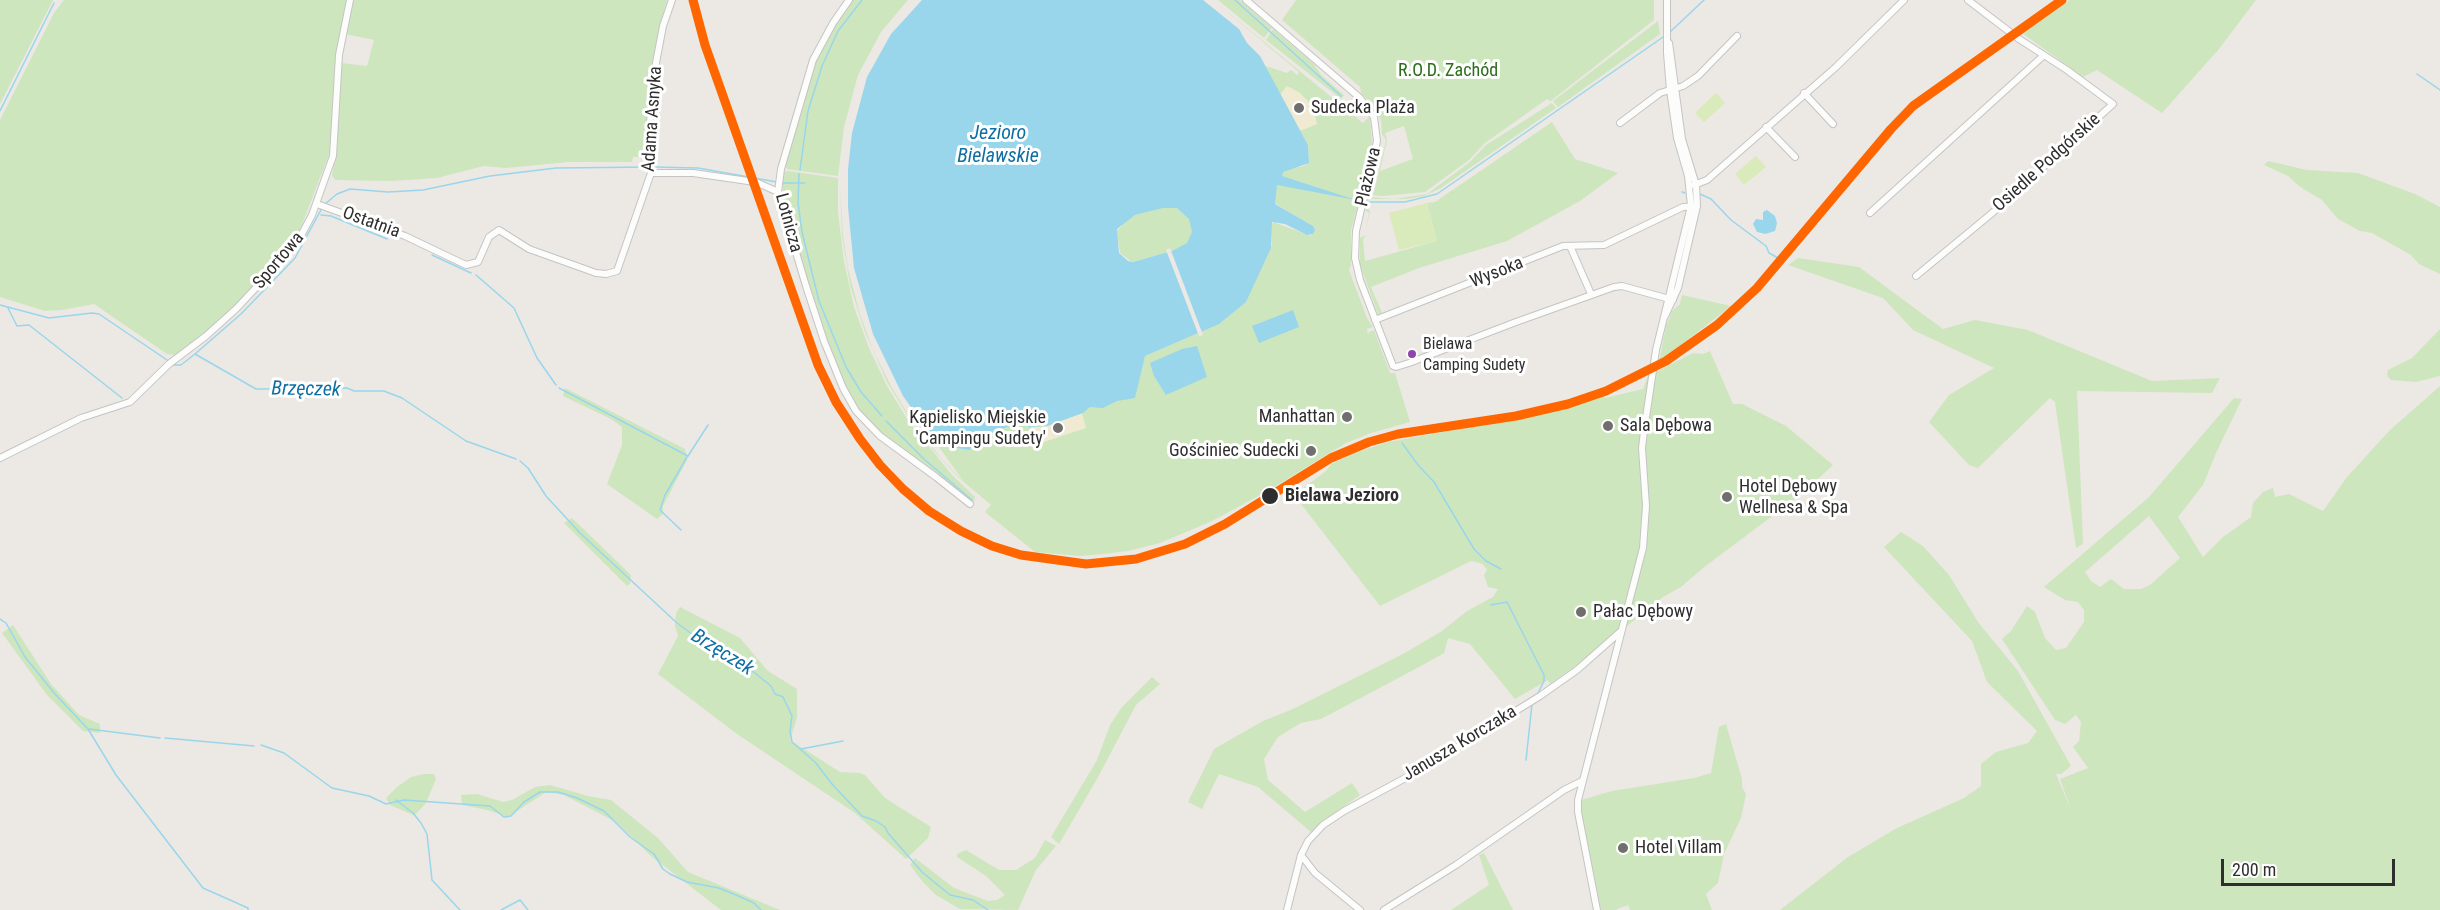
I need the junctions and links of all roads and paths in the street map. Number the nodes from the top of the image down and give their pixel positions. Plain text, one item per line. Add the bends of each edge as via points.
1 (350, 0) edge
2 (672, 0) edge
3 (849, 0) edge
4 (1246, 0) edge
5 (1667, 0) edge
6 (1904, 0) edge
7 (1969, 0) edge
8 (1737, 36) dead end
9 (2043, 56) junction
10 (1673, 89) junction
11 (1804, 93) junction
12 (1620, 123) dead end
13 (1833, 124) dead end
14 (1766, 127) junction
15 (1795, 157) dead end
16 (651, 169) junction
17 (1693, 186) junction
18 (778, 190) junction
19 (321, 205) junction
20 (1694, 206) junction
21 (1870, 213) dead end
22 (1570, 246) junction
23 (617, 271) joint
24 (1916, 276) dead end
25 (1591, 294) junction
26 (1671, 299) junction
27 (1375, 320) junction
28 (0, 458) edge
29 (970, 504) dead end
30 (1622, 631) junction
31 (1606, 644) junction
32 (1618, 644) junction
33 (1582, 781) junction
34 (1301, 855) junction
35 (1287, 910) edge
36 (1360, 910) edge
37 (1384, 910) edge
38 (1597, 910) edge

1 - 19 street, Sportowa via 340,48 334,149
2 - 16 street, Adama Asnyka via 656,63 650,122
3 - 18 street, Lotnicza via 814,57
4 - 27 street, Plażowa via 1360,98 1374,117 1377,142 1354,252 1358,276
5 - 10 street
6 - 11 street
7 - 9 street, Osiedle Podgórskie
8 - 10 street via 1698,76
9 - 21 street
9 - 24 street, Osiedle Podgórskie via 2113,104
10 - 12 street via 1660,93
10 - 17 street via 1677,138
11 - 13 street
11 - 14 street
14 - 15 street
14 - 17 street via 1707,180
16 - 18 street via 748,181
16 - 23 street, Adama Asnyka
17 - 20 street
18 - 29 street, Lotnicza via 824,340 856,411 880,436
19 - 23 street, Ostatnia via 405,236 462,263 471,265 480,259 490,234 500,230 529,249 597,273
19 - 28 street, Sportowa via 301,237 269,275 219,326 171,362 130,402 81,418
20 - 22 street, Wysoka via 1683,207 1604,245
20 - 26 street
22 - 25 street
22 - 27 street, Wysoka
25 - 26 street via 1622,286
25 - 27 street, Plażowa via 1396,367 1390,361
26 - 30 street via 1656,350 1642,448 1646,506 1643,548
30 - 31 street, Janusza Korczaka
30 - 32 street
31 - 32 street
31 - 34 street, Janusza Korczaka via 1540,696 1344,812 1314,833
32 - 33 street
33 - 37 street
33 - 38 street via 1578,812
34 - 35 street, Janusza Korczaka
34 - 36 street via 1315,873

